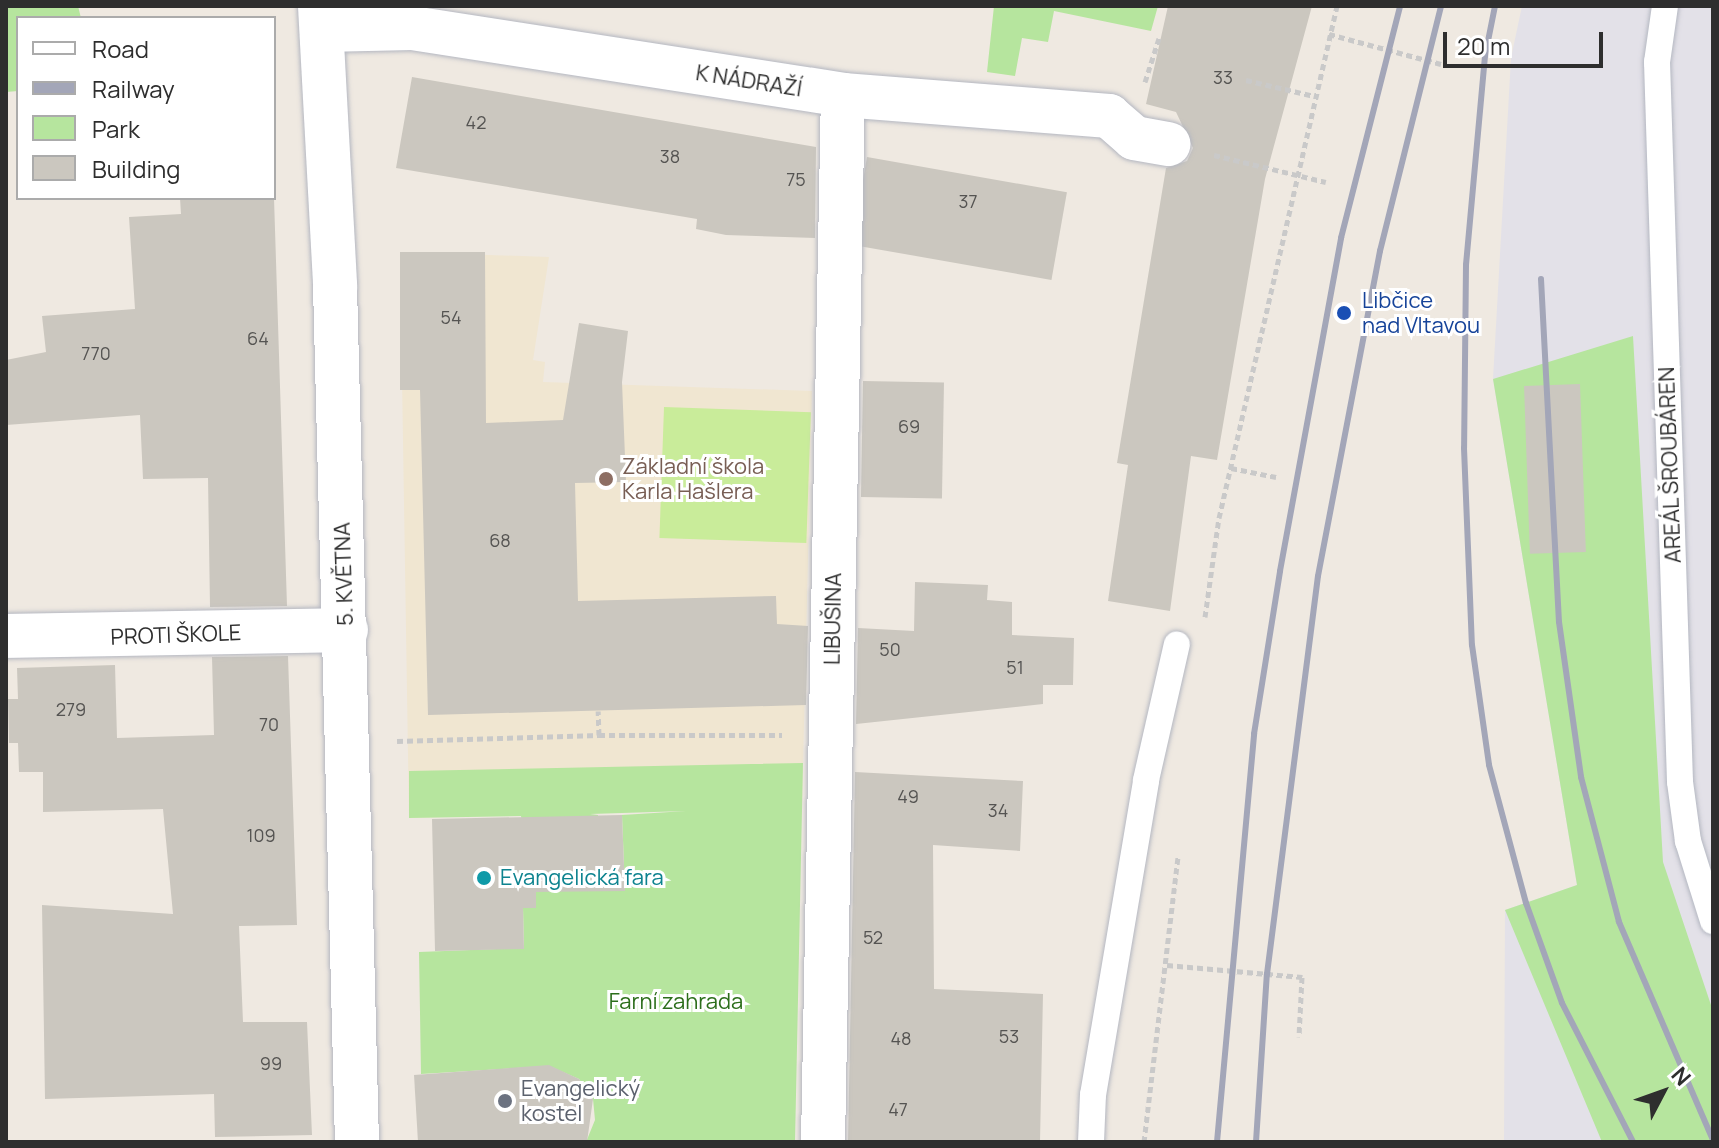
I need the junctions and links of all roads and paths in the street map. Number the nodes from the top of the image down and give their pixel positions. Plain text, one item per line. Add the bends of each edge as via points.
1 (1337, 6) edge
2 (1665, 6) edge
3 (322, 18) edge
4 (1329, 34) junction
5 (1441, 64) dead end
6 (1246, 80) dead end
7 (843, 95) junction
8 (1314, 96) junction
9 (1168, 144) joint
10 (1295, 175) junction
11 (1326, 182) dead end
12 (1231, 468) junction
13 (1276, 477) dead end
14 (1203, 626) dead end
15 (346, 630) junction
16 (6, 636) edge
17 (1177, 644) dead end
18 (598, 711) dead end
19 (830, 734) junction
20 (599, 735) junction
21 (396, 741) dead end
22 (1180, 842) dead end
23 (1713, 921) edge
24 (1167, 965) junction
25 (1299, 1037) dead end
26 (357, 1142) edge
27 (823, 1142) edge
28 (1091, 1142) edge
29 (1144, 1142) edge

1 - 4 path
2 - 23 lane, AREÁL ŠROUBÁREN via 1657,62 1680,782 1688,841
3 - 7 street, K NÁDRAŽÍ
3 - 15 street, 5. KVĚTNA
4 - 5 path
4 - 8 path
6 - 8 path
7 - 9 street, K NÁDRAŽÍ via 1109,116 1134,138
7 - 19 street, LIBUŠINA
8 - 10 path
9 - 10 path
10 - 11 path
10 - 12 path
12 - 13 path
12 - 14 path
15 - 16 street, PROTI ŠKOLE
15 - 26 street, 5. KVĚTNA
17 - 28 lane via 1146,780 1093,1095
18 - 20 path
19 - 20 path
19 - 27 street, LIBUŠINA
20 - 21 path
22 - 24 path
24 - 25 path via 1302,977
24 - 29 path

